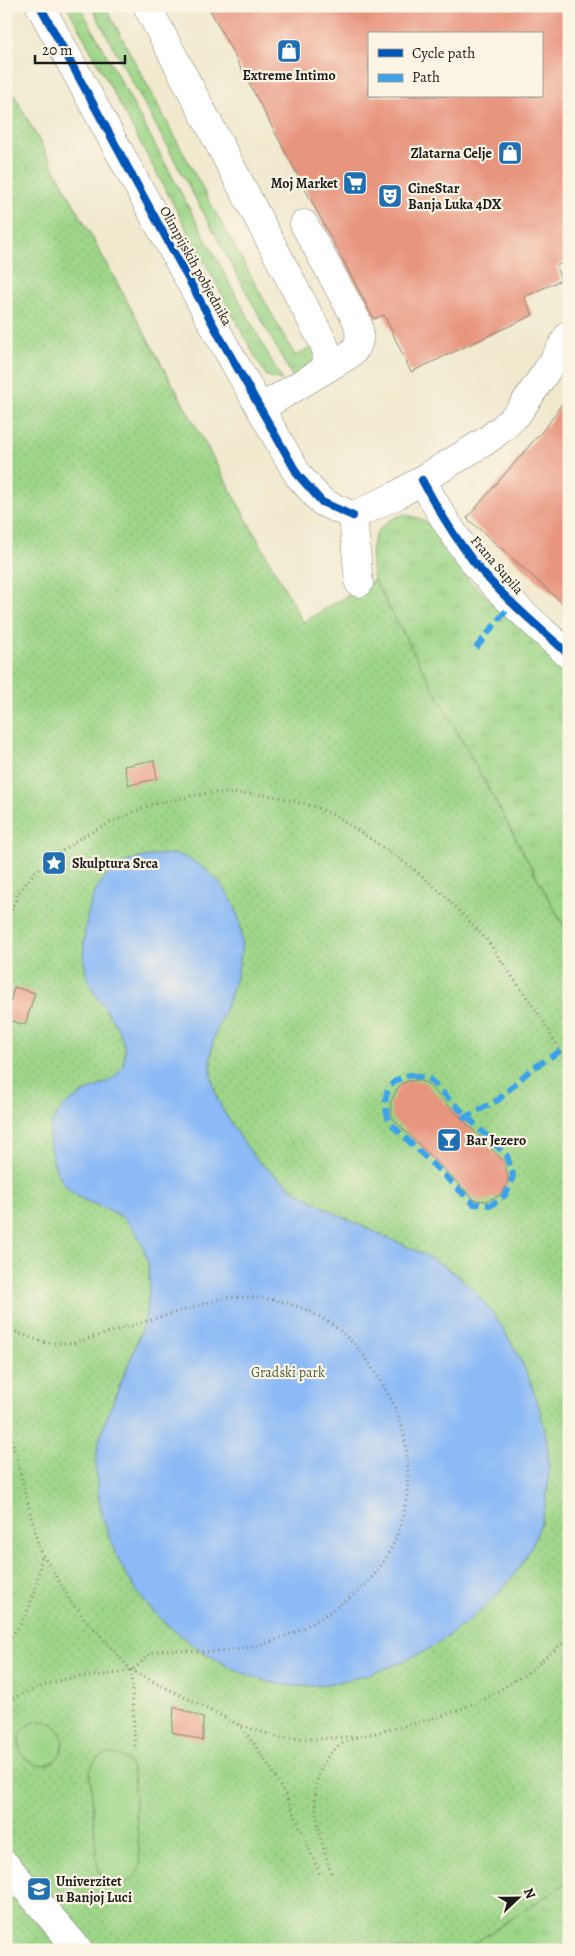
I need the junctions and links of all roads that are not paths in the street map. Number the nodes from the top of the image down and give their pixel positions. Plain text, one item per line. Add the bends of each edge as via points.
1 (40, 6) edge
2 (147, 6) edge
3 (304, 224) dead end
4 (569, 334) edge
5 (324, 370) junction
6 (261, 408) junction
7 (422, 480) junction
8 (353, 516) junction
9 (359, 583) dead end
10 (569, 655) edge
11 (6, 1865) edge
12 (79, 1950) edge

1 - 6 street, Olimpijskih pobjednika
2 - 5 street via 324,344 328,356
3 - 5 street via 360,332 355,350
4 - 7 street via 518,413 486,442
5 - 6 street
6 - 8 street, Olimpijskih pobjednika via 298,475 311,491 322,502
7 - 8 street
7 - 10 street, Frana Supila via 434,505 474,562
8 - 9 street
11 - 12 street

